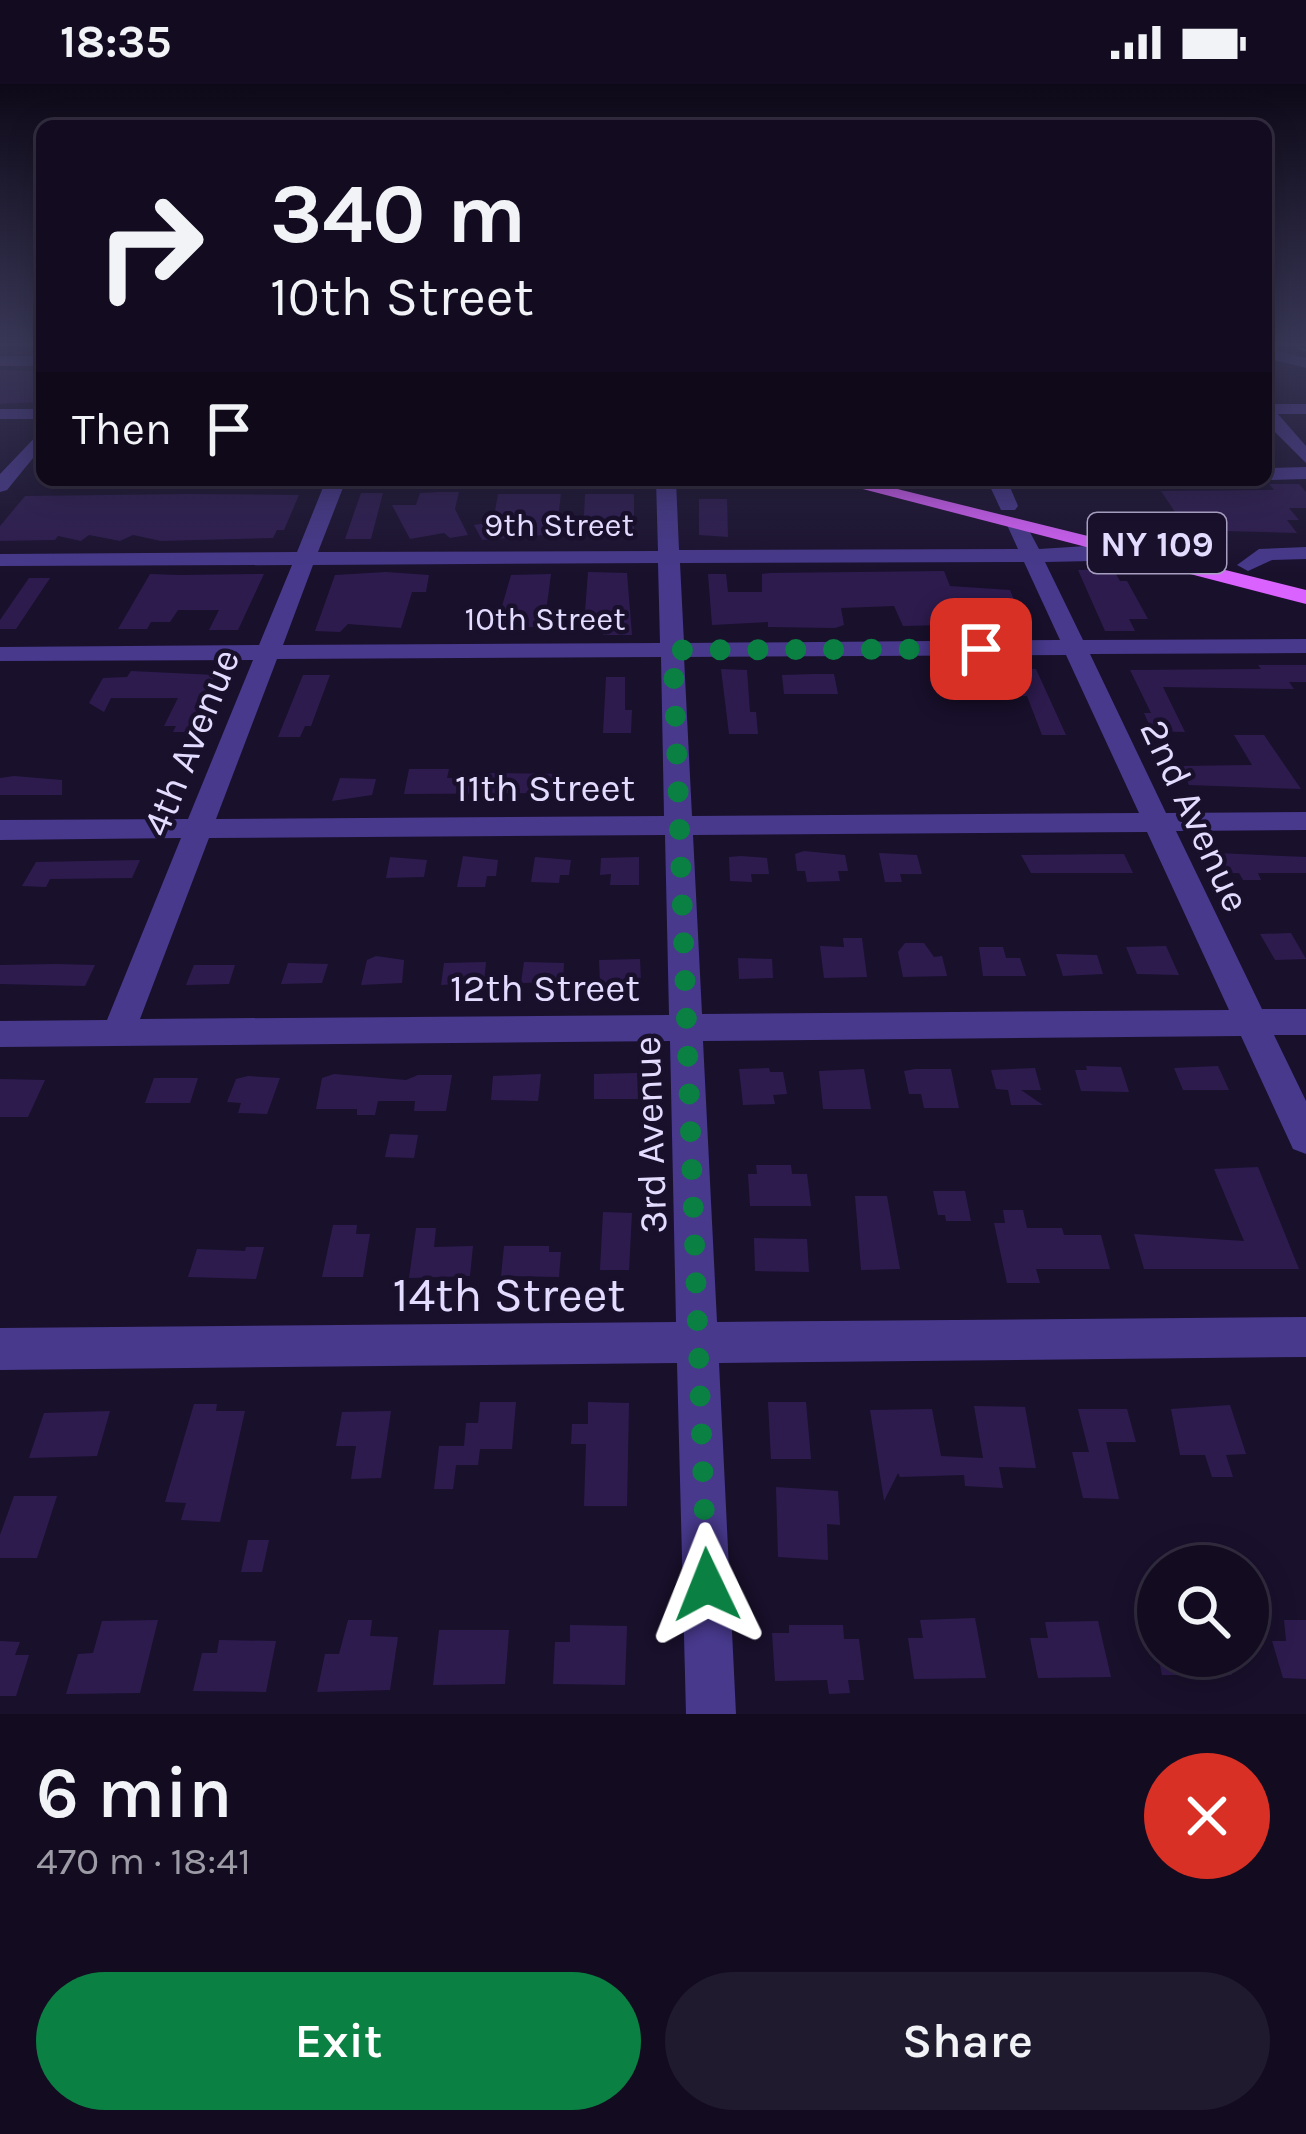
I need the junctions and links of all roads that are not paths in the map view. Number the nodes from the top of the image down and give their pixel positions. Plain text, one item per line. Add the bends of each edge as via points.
1 (1276, 422) edge
2 (36, 442) edge
3 (1306, 457) edge
4 (1306, 473) edge
5 (1272, 474) edge
6 (36, 480) edge
7 (2, 482) edge
8 (334, 486) edge
9 (666, 486) edge
10 (868, 486) edge
11 (919, 486) edge
12 (1000, 486) edge
13 (1012, 515) junction
14 (1118, 550) junction
15 (1306, 553) edge
16 (1031, 554) junction
17 (668, 556) junction
18 (305, 558) junction
19 (0, 560) edge
20 (1248, 565) junction
21 (1306, 579) edge
22 (1306, 597) edge
23 (1306, 646) edge
24 (1075, 648) junction
25 (673, 650) junction
26 (268, 653) junction
27 (0, 654) edge
28 (1306, 821) edge
29 (1156, 822) junction
30 (680, 825) junction
31 (197, 829) junction
32 (0, 830) edge
33 (1251, 1022) junction
34 (1306, 1022) edge
35 (687, 1028) junction
36 (118, 1033) junction
37 (0, 1034) edge
38 (1306, 1138) edge
39 (1306, 1337) edge
40 (700, 1344) junction
41 (0, 1349) edge
42 (711, 1714) edge

1 - 3 street
2 - 7 street
4 - 5 street
6 - 7 street
8 - 18 street, 4th Avenue
9 - 17 street, 3rd Avenue
10 - 13 main road, NY 109
11 - 13 main road, NY 109
12 - 13 street, 2nd Avenue
13 - 14 main road, NY 109
13 - 16 street, 2nd Avenue
13 - 20 main road, NY 109
14 - 16 street, 9th Street
14 - 22 main road, NY 109
15 - 20 street via 1267,554
16 - 17 street, 9th Street
16 - 24 street, 2nd Avenue
17 - 18 street, 9th Street
17 - 25 street, 3rd Avenue
18 - 19 street, 9th Street
18 - 26 street, 4th Avenue
20 - 21 main road, NY 109
23 - 24 street, 10th Street
24 - 25 street, 10th Street
24 - 29 street, 2nd Avenue
25 - 26 street, 10th Street
25 - 30 street, 3rd Avenue
26 - 27 street, 10th Street
26 - 31 street, 4th Avenue
28 - 29 street, 11th Street
29 - 30 street, 11th Street
29 - 33 street, 2nd Avenue
30 - 31 street, 11th Street
30 - 35 street, 3rd Avenue
31 - 32 street, 11th Street
31 - 36 street, 4th Avenue
33 - 34 street, 12th Street
33 - 35 street, 12th Street
33 - 38 street, 2nd Avenue
35 - 36 street, 12th Street
35 - 40 street, 3rd Avenue
36 - 37 street, 12th Street
39 - 40 street, 14th Street
40 - 41 street, 14th Street
40 - 42 street, 3rd Avenue

